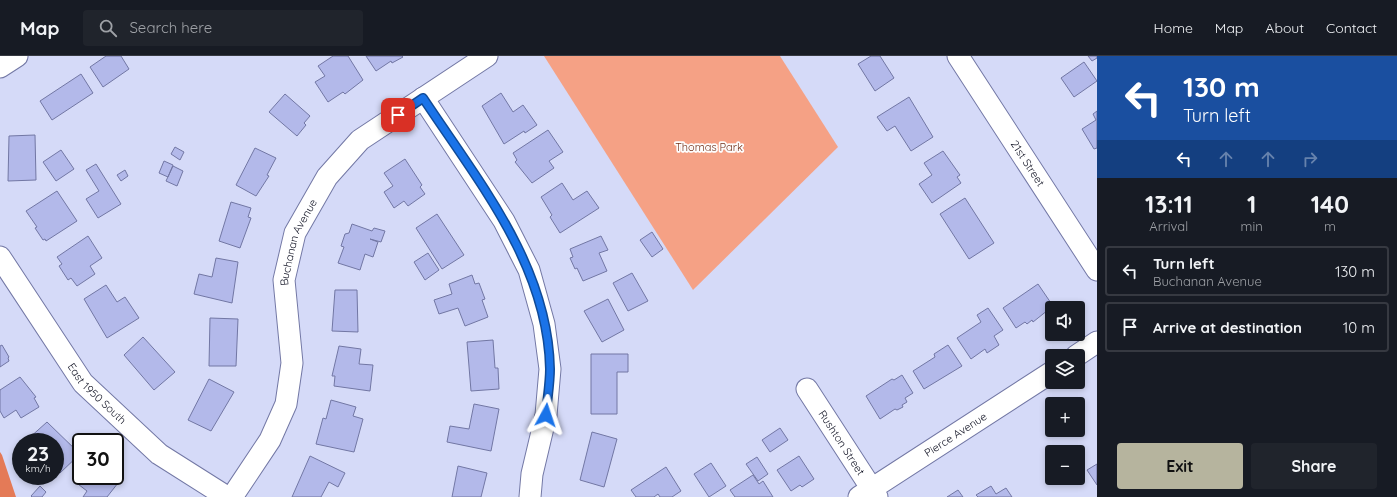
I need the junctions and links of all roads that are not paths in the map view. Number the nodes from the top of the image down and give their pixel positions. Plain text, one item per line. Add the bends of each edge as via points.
1 (17, 56) edge
2 (487, 56) edge
3 (958, 56) edge
4 (0, 67) edge
5 (423, 98) junction
6 (0, 257) edge
7 (1097, 270) edge
8 (1097, 342) edge
9 (1085, 350) edge
10 (1045, 377) edge
11 (807, 389) dead end
12 (869, 494) edge
13 (227, 497) edge
14 (232, 497) edge
15 (530, 497) edge

1 - 4 street
2 - 5 street, Buchanan Avenue
3 - 7 street, 21st Street
5 - 14 street, Buchanan Avenue via 360,140 327,177 295,233 284,280 292,363 286,404 270,440
5 - 15 street via 504,221 529,270 542,317 550,369 546,415 532,474
6 - 13 street, East 1950 South via 83,383 159,454
8 - 9 street
10 - 12 street, Pierce Avenue
11 - 12 street, Rushton Street

